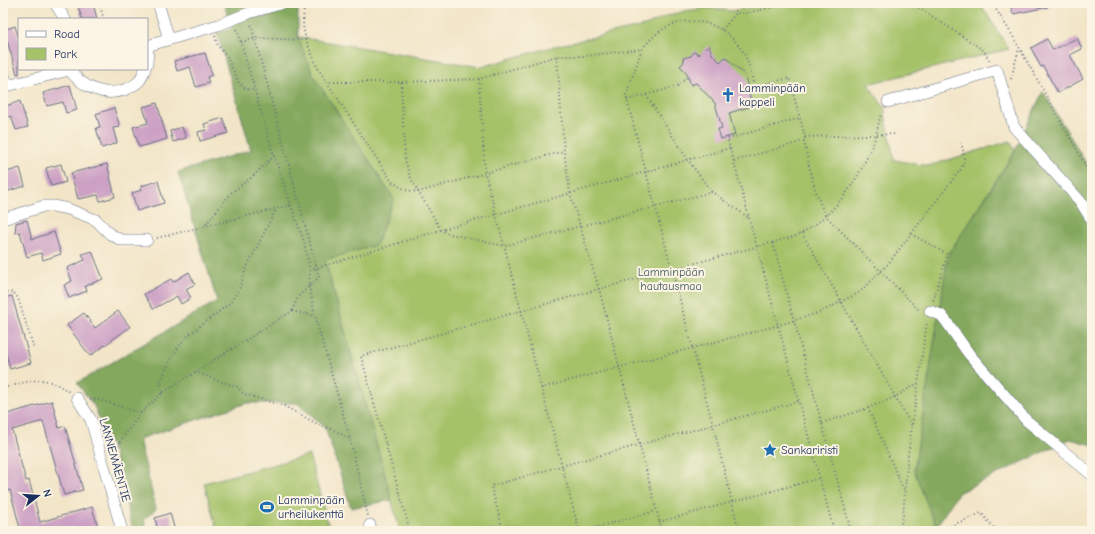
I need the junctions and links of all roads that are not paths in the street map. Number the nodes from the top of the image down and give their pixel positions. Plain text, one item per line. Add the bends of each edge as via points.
1 (55, 3) edge
2 (158, 3) edge
3 (283, 3) edge
4 (64, 18) edge
5 (169, 39) junction
6 (148, 46) edge
7 (71, 70) edge
8 (144, 70) edge
9 (3, 71) edge
10 (5, 87) edge
11 (888, 102) dead end
12 (3, 219) edge
13 (1092, 220) edge
14 (147, 240) road end
15 (929, 315) road end
16 (77, 398) road end
17 (1092, 475) edge
18 (122, 531) edge

1 - 4 street
2 - 5 street
3 - 5 street
5 - 6 street
7 - 8 street via 77,79 89,88 111,93 128,88 139,81
7 - 10 street
9 - 10 street
11 - 13 street via 998,70 1014,127 1080,201
12 - 14 street via 44,206 53,206 96,220 110,234 121,240
15 - 17 street via 941,315 969,354 1026,420
16 - 18 street, LANNEMÄENTIE via 91,420

